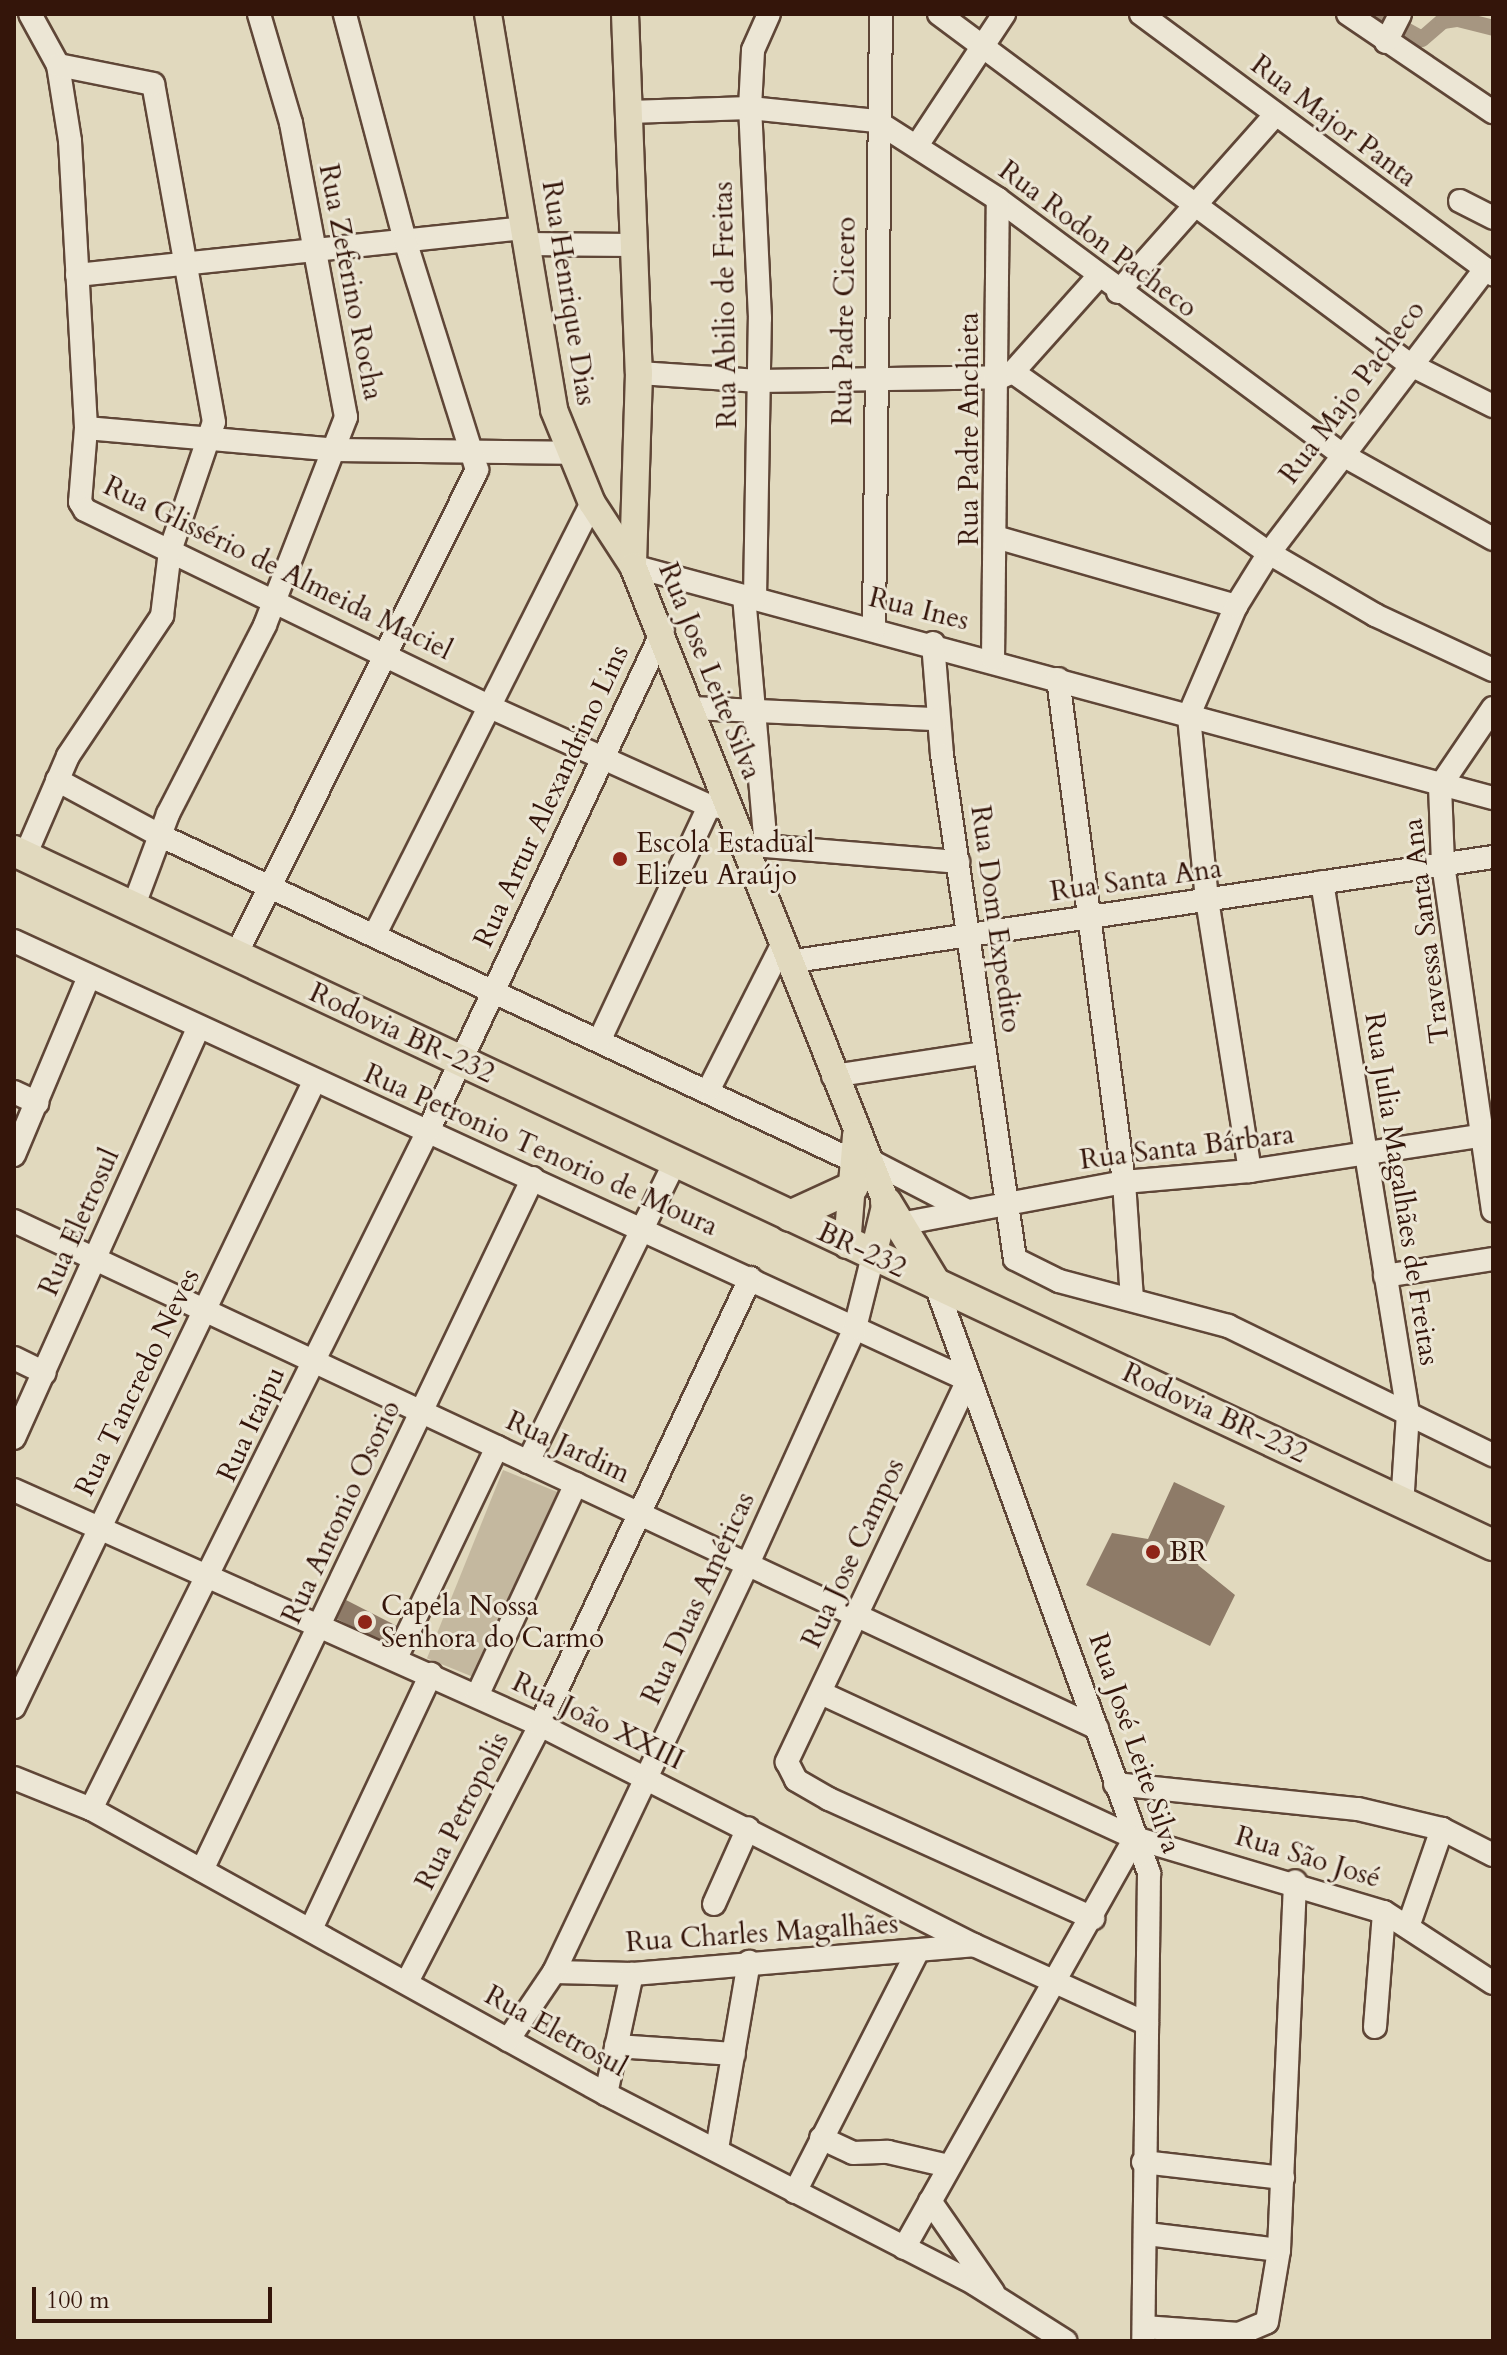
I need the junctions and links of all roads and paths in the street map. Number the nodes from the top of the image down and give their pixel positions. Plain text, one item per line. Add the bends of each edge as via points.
1 (30, 14) edge
2 (259, 14) edge
3 (345, 14) edge
4 (488, 14) edge
5 (625, 14) edge
6 (769, 14) edge
7 (881, 14) edge
8 (939, 14) edge
9 (1004, 14) edge
10 (1141, 14) edge
11 (1348, 14) edge
12 (1164, 22) edge
13 (1394, 26) edge
14 (982, 45) junction
15 (58, 65) junction
16 (750, 108) junction
17 (629, 112) junction
18 (1493, 112) edge
19 (1275, 115) junction
20 (876, 121) junction
21 (918, 144) junction
22 (998, 199) junction
23 (1460, 201) dead end
24 (1195, 204) junction
25 (1493, 218) edge
26 (526, 236) junction
27 (406, 244) junction
28 (634, 245) junction
29 (313, 248) junction
30 (187, 264) junction
31 (1489, 271) edge
32 (77, 275) junction
33 (1097, 278) junction
34 (1118, 292) junction
35 (1409, 364) junction
36 (639, 373) junction
37 (1007, 374) junction
38 (872, 379) junction
39 (759, 381) junction
40 (1493, 406) edge
41 (86, 428) junction
42 (212, 439) junction
43 (335, 450) junction
44 (568, 453) junction
45 (1341, 454) junction
46 (475, 457) junction
47 (592, 503) junction
48 (999, 538) junction
49 (1493, 539) edge
50 (170, 551) junction
51 (1269, 553) junction
52 (633, 566) junction
53 (749, 597) junction
54 (275, 601) junction
55 (1236, 606) junction
56 (874, 628) junction
57 (663, 630) junction
58 (933, 643) junction
59 (383, 652) junction
60 (993, 659) junction
61 (1493, 670) edge
62 (1058, 679) junction
63 (490, 707) junction
64 (692, 708) junction
65 (753, 708) junction
66 (1493, 708) edge
67 (1189, 715) junction
68 (938, 719) junction
69 (600, 757) junction
70 (57, 780) junction
71 (1440, 786) junction
72 (1493, 798) edge
73 (719, 807) junction
74 (159, 835) junction
75 (756, 845) junction
76 (20, 853) edge
77 (1493, 857) edge
78 (958, 862) junction
79 (1443, 864) junction
80 (1322, 882) junction
81 (269, 885) junction
82 (1207, 900) junction
83 (134, 905) junction
84 (1089, 917) junction
85 (376, 932) junction
86 (967, 934) junction
87 (14, 941) edge
88 (785, 954) junction
89 (236, 955) junction
90 (89, 977) junction
91 (494, 988) junction
92 (197, 1031) junction
93 (600, 1039) junction
94 (984, 1053) junction
95 (460, 1060) junction
96 (833, 1076) junction
97 (314, 1082) junction
98 (709, 1089) junction
99 (14, 1092) edge
100 (38, 1103) junction
101 (428, 1131) junction
102 (1488, 1135) edge
103 (1367, 1152) junction
104 (14, 1155) edge
105 (676, 1160) junction
106 (859, 1161) junction
107 (1250, 1171) junction
108 (533, 1178) junction
109 (1124, 1182) junction
110 (1009, 1202) junction
111 (964, 1209) junction
112 (1493, 1210) edge
113 (893, 1213) junction
114 (790, 1216) junction
115 (14, 1221) edge
116 (640, 1226) junction
117 (860, 1250) junction
118 (1493, 1259) edge
119 (95, 1262) junction
120 (1385, 1276) junction
121 (750, 1278) junction
122 (935, 1283) junction
123 (1132, 1298) junction
124 (204, 1311) junction
125 (855, 1328) junction
126 (14, 1358) edge
127 (315, 1358) junction
128 (45, 1373) junction
129 (968, 1380) junction
130 (421, 1410) junction
131 (1408, 1413) junction
132 (14, 1438) edge
133 (497, 1447) junction
134 (1493, 1455) edge
135 (528, 1462) junction
136 (576, 1484) junction
137 (14, 1490) edge
138 (1402, 1505) junction
139 (639, 1513) junction
140 (101, 1527) junction
141 (1493, 1545) edge
142 (747, 1566) junction
143 (208, 1577) junction
144 (855, 1617) junction
145 (321, 1629) junction
146 (396, 1658) junction
147 (431, 1674) junction
148 (821, 1693) junction
149 (477, 1696) junction
150 (14, 1707) edge
151 (540, 1725) junction
152 (1097, 1728) junction
153 (14, 1778) edge
154 (646, 1778) junction
155 (1115, 1784) junction
156 (91, 1809) junction
157 (748, 1828) junction
158 (1442, 1829) junction
159 (1135, 1838) junction
160 (1493, 1855) edge
161 (202, 1870) junction
162 (1295, 1881) junction
163 (714, 1904) dead end
164 (1384, 1912) junction
165 (1093, 1918) junction
166 (1408, 1927) junction
167 (311, 1929) junction
168 (974, 1945) junction
169 (917, 1953) junction
170 (749, 1962) junction
171 (554, 1972) junction
172 (632, 1974) junction
173 (408, 1980) junction
174 (1050, 1980) junction
175 (1493, 1983) edge
176 (1147, 2024) junction
177 (1375, 2027) dead end
178 (508, 2040) junction
179 (616, 2046) junction
180 (734, 2054) junction
181 (606, 2094) junction
182 (821, 2138) junction
183 (717, 2149) junction
184 (1143, 2162) junction
185 (948, 2166) junction
186 (1283, 2178) junction
187 (795, 2192) junction
188 (930, 2201) junction
189 (1147, 2234) junction
190 (904, 2248) junction
191 (1279, 2250) junction
192 (997, 2297) junction
193 (1144, 2334) edge
194 (1239, 2338) edge
195 (1065, 2341) edge

1 - 15 street, Rua Glissério de Almeida Maciel
2 - 29 street, Rua Zeferino Rocha via 291,123
3 - 27 street
4 - 26 main road, Rua Henrique Dias
5 - 17 main road, Rua Jose Leite Silva
6 - 16 street, Rua Abilio de Freitas via 753,50
7 - 20 street, Rua Padre Cicero
8 - 14 street
9 - 14 street
10 - 12 street, Rua Major Panta
11 - 13 street
12 - 19 street, Rua Major Panta
13 - 18 street
14 - 21 street
14 - 24 street
15 - 30 street via 148,80 162,114
15 - 32 street, Rua Glissério de Almeida Maciel via 70,141
16 - 17 street, Rua Rodon Pacheco
16 - 20 street, Rua Rodon Pacheco
16 - 39 street, Rua Abilio de Freitas
17 - 28 main road, Rua Jose Leite Silva
19 - 24 street
19 - 31 street, Rua Major Panta
20 - 21 street, Rua Rodon Pacheco
20 - 38 street, Rua Padre Cicero
21 - 22 street, Rua Rodon Pacheco
22 - 33 street, Rua Rodon Pacheco
22 - 37 street, Rua Padre Anchieta
23 - 25 street
24 - 34 street
24 - 35 street
26 - 27 street
26 - 28 street
26 - 44 main road, Rua Henrique Dias via 546,378
27 - 29 street
27 - 46 street
28 - 36 main road, Rua Jose Leite Silva
29 - 30 street
29 - 43 street, Rua Zeferino Rocha via 345,398
30 - 32 street
30 - 42 street via 213,410
31 - 35 street, Rua Majo Pacheco
32 - 41 street, Rua Glissério de Almeida Maciel
33 - 34 street, Rua Rodon Pacheco
33 - 37 street
34 - 45 street, Rua Rodon Pacheco
35 - 40 street
35 - 45 street, Rua Majo Pacheco
36 - 39 street
36 - 52 main road, Rua Jose Leite Silva
37 - 38 street
37 - 48 street, Rua Padre Anchieta
37 - 51 street
38 - 39 street
38 - 56 street, Rua Padre Cicero
39 - 53 street, Rua Abilio de Freitas
41 - 42 street
41 - 50 street, Rua Glissério de Almeida Maciel via 80,502 85,510
42 - 43 street
42 - 50 street
43 - 46 street
43 - 54 street, Rua Zeferino Rocha
44 - 46 street
44 - 47 main road, Rua Henrique Dias
45 - 49 street, Rua Rodon Pacheco
45 - 51 street, Rua Majo Pacheco
46 - 59 street via 475,480
47 - 52 main road, Rua Henrique Dias
47 - 63 street
48 - 55 street
48 - 60 street, Rua Padre Anchieta
50 - 54 street, Rua Glissério de Almeida Maciel
50 - 70 street via 162,616 104,698
51 - 55 street, Rua Majo Pacheco
51 - 61 street via 1375,615
52 - 53 street, Rua Ines
52 - 57 main road, Rua Jose Leite Silva
53 - 56 street, Rua Ines
53 - 65 street, Rua Abilio de Freitas
54 - 59 street, Rua Glissério de Almeida Maciel
54 - 74 street, Rua Zeferino Rocha
55 - 67 street, Rua Majo Pacheco
56 - 58 street, Rua Ines
57 - 64 main road, Rua Jose Leite Silva
57 - 69 street, Rua Artur Alexandrino Lins
58 - 60 street, Rua Ines
58 - 68 street, Rua Dom Expedito
59 - 63 street, Rua Glissério de Almeida Maciel
59 - 81 street
60 - 62 street, Rua Ines
62 - 67 street, Rua Ines
62 - 84 street
63 - 69 street, Rua Glissério de Almeida Maciel
63 - 85 street
64 - 65 street
64 - 73 main road, Rua Jose Leite Silva
65 - 68 street
65 - 75 street, Rua Abilio de Freitas
66 - 71 street, Travessa Santa Ana
67 - 71 street, Rua Ines
67 - 82 street
68 - 78 street, Rua Dom Expedito
69 - 73 street, Rua Glissério de Almeida Maciel
69 - 91 street, Rua Artur Alexandrino Lins
70 - 74 street
70 - 76 street
71 - 72 street, Rua Ines
71 - 79 street, Travessa Santa Ana
73 - 75 main road, Rua Jose Leite Silva
73 - 93 street
74 - 81 street
74 - 83 street, Rua Zeferino Rocha
75 - 78 street
75 - 88 main road, Rua Jose Leite Silva
76 - 83 highway, Rodovia BR-232 / BR-232
77 - 79 street, Rua Santa Ana
78 - 86 street, Rua Dom Expedito
79 - 80 street, Rua Santa Ana
79 - 102 street, Travessa Santa Ana
80 - 82 street, Rua Santa Ana
80 - 103 street, Rua Julia Magalhães de Freitas
81 - 85 street
81 - 89 street
82 - 84 street, Rua Santa Ana
82 - 107 street
83 - 89 highway, Rodovia BR-232 / BR-232
84 - 86 street, Rua Santa Ana
84 - 109 street
85 - 91 street
86 - 88 street, Rua Santa Ana
86 - 94 street, Rua Dom Expedito
87 - 90 street, Rua Petronio Tenorio de Moura
88 - 96 main road, Rua Jose Leite Silva
88 - 98 street
89 - 95 highway, Rodovia BR-232 / BR-232
90 - 92 street, Rua Petronio Tenorio de Moura
90 - 100 street
91 - 93 street
91 - 95 street, Rua Artur Alexandrino Lins
92 - 97 street, Rua Petronio Tenorio de Moura
92 - 119 street, Rua Eletrosul
93 - 98 street
94 - 96 street
94 - 110 street, Rua Dom Expedito
95 - 101 street, Rua Itaipu
95 - 105 highway, Rodovia BR-232 / BR-232
96 - 106 main road, Rua Jose Leite Silva
97 - 101 street, Rua Petronio Tenorio de Moura
97 - 124 street, Rua Tancredo Neves
98 - 106 street
99 - 100 street
100 - 104 street
101 - 108 street, Rua Petronio Tenorio de Moura
101 - 127 street, Rua Itaipu
102 - 103 street, Rua Santa Bárbara
102 - 112 street, Travessa Santa Ana
103 - 107 street, Rua Santa Bárbara
103 - 120 street, Rua Julia Magalhães de Freitas
105 - 114 highway, Rodovia BR-232 / BR-232
105 - 116 street
106 - 111 street
106 - 113 main road, Rua Jose Leite Silva
106 - 114 highway
106 - 117 main road, Rua Jose Leite Silva
107 - 109 street, Rua Santa Bárbara
108 - 116 street, Rua Petronio Tenorio de Moura
108 - 130 street, Rua Antonio Osorio
109 - 110 street, Rua Santa Bárbara
109 - 123 street
110 - 111 street, Rua Santa Bárbara
110 - 123 street, Rua Dom Expedito via 1015,1259 1024,1269
111 - 113 street, Rua Santa Bárbara
113 - 117 main road
113 - 122 highway
114 - 117 highway, BR-232 / BR-232
115 - 119 street, Rua Jardim
116 - 121 street, Rua Petronio Tenorio de Moura
116 - 135 street
117 - 122 highway, BR-232 / BR-232
117 - 125 street, Rua Duas Américas
118 - 120 street
119 - 124 street, Rua Jardim
119 - 128 street, Rua Eletrosul
120 - 131 street, Rua Julia Magalhães de Freitas
121 - 125 street, Rua Petronio Tenorio de Moura
121 - 139 street, Rua Petropolis
122 - 129 street, Rua José Leite Silva
122 - 138 highway, Rodovia BR-232 / BR-232
123 - 131 street via 1228,1326
124 - 127 street, Rua Jardim
124 - 140 street, Rua Tancredo Neves
125 - 129 street, Rua Petronio Tenorio de Moura
125 - 142 street, Rua Duas Américas
126 - 128 street
127 - 130 street, Rua Jardim
127 - 143 street, Rua Itaipu
128 - 132 street, Rua Eletrosul
129 - 144 street, Rua Jose Campos
129 - 152 street, Rua José Leite Silva via 1046,1577
130 - 133 street, Rua Jardim
130 - 145 street, Rua Antonio Osorio
131 - 134 street
131 - 138 street, Rua Julia Magalhães de Freitas
133 - 135 street, Rua Jardim
133 - 146 street
135 - 136 street, Rua Jardim
136 - 139 street, Rua Jardim
136 - 149 street
137 - 140 street, Rua João XXIII
138 - 141 highway, Rodovia BR-232 / BR-232
139 - 142 street, Rua Jardim
139 - 151 street, Rua Petropolis
140 - 143 street, Rua João XXIII
140 - 150 street, Rua Tancredo Neves
142 - 144 street, Rua Jardim
142 - 154 street, Rua Duas Américas
143 - 145 street, Rua João XXIII
143 - 156 street, Rua Itaipu
144 - 148 street, Rua Jose Campos
144 - 152 street, Rua Jardim
145 - 146 street, Rua João XXIII
145 - 161 street, Rua Antonio Osorio
146 - 147 street, Rua João XXIII
147 - 149 street, Rua João XXIII
147 - 167 street
148 - 159 street, Rua São José
148 - 165 street, Rua Jose Campos via 791,1751 789,1770 810,1789
149 - 151 street, Rua João XXIII
151 - 154 street, Rua João XXIII
151 - 173 street, Rua Petropolis
152 - 155 street, Rua José Leite Silva
153 - 156 street, Rua Eletrosul
154 - 157 street, Rua João XXIII
154 - 171 street, Rua Duas Américas
155 - 158 street via 1358,1809
155 - 159 street, Rua José Leite Silva
156 - 161 street, Rua Eletrosul
157 - 163 street
157 - 168 street, Rua João XXIII
158 - 160 street
158 - 166 street
159 - 162 street, Rua São José
159 - 165 street
159 - 176 street, Rua José Leite Silva via 1149,1873
161 - 167 street, Rua Eletrosul
162 - 164 street, Rua São José
162 - 186 street
164 - 166 street, Rua São José
164 - 177 street
165 - 174 street
166 - 175 street, Rua São José
167 - 173 street, Rua Eletrosul
168 - 169 street, Rua Charles Magalhães
168 - 174 street, Rua João XXIII
169 - 170 street, Rua Charles Magalhães
169 - 182 street
170 - 172 street, Rua Charles Magalhães
170 - 180 street
171 - 172 street, Rua Charles Magalhães
171 - 178 street, Rua Duas Américas
172 - 179 street
173 - 178 street, Rua Eletrosul
174 - 176 street, Rua João XXIII
174 - 185 street
176 - 184 street, Rua José Leite Silva
178 - 181 street, Rua Eletrosul
179 - 180 street
179 - 181 street
180 - 183 street
181 - 183 street, Rua Eletrosul
182 - 185 street via 853,2153 888,2152
182 - 187 street
183 - 187 street, Rua Eletrosul
184 - 186 street
184 - 189 street, Rua José Leite Silva
185 - 188 street
186 - 191 street
187 - 190 street, Rua Eletrosul
188 - 190 street
188 - 192 street
189 - 191 street
189 - 193 street, Rua José Leite Silva
190 - 192 street, Rua Eletrosul
191 - 194 street via 1267,2322
192 - 195 street, Rua Eletrosul
193 - 194 street

